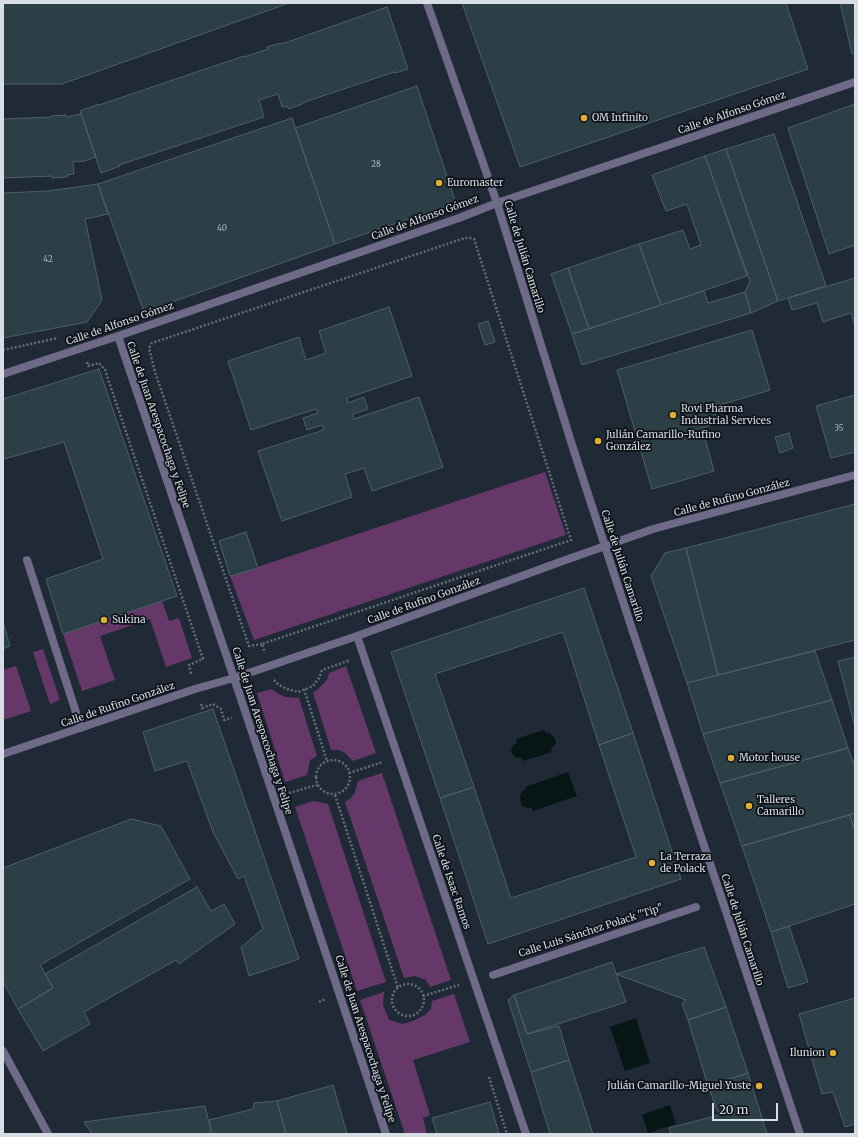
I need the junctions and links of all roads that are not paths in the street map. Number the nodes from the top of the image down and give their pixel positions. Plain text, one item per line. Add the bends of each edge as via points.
1 (427, 3) edge
2 (855, 82) edge
3 (497, 203) junction
4 (118, 336) junction
5 (3, 374) edge
6 (855, 475) edge
7 (605, 546) junction
8 (27, 560) dead end
9 (358, 636) junction
10 (234, 678) junction
11 (81, 728) junction
12 (3, 754) edge
13 (696, 907) dead end
14 (493, 974) dead end
15 (3, 1051) edge
16 (48, 1134) edge
17 (386, 1134) edge
18 (526, 1134) edge
19 (800, 1134) edge

1 - 3 street, Calle de Julián Camarillo
2 - 3 street, Calle de Alfonso Gómez
3 - 4 street, Calle de Alfonso Gómez
3 - 7 street, Calle de Julián Camarillo
4 - 5 street, Calle de Alfonso Gómez
4 - 10 street, Calle de Juan Arespacochaga y Felipe
6 - 7 street, Calle de Rufino González via 653,530
7 - 9 street, Calle de Rufino González
7 - 19 street, Calle de Julián Camarillo
8 - 11 street
9 - 10 street, Calle de Rufino González
9 - 18 street, Calle de Isaac Ramos
10 - 11 street, Calle de Rufino González
10 - 17 street, Calle de Juan Arespacochaga y Felipe
11 - 12 street, Calle de Rufino González
13 - 14 street, Calle Luis Sánchez Polack "Tip"
15 - 16 street

